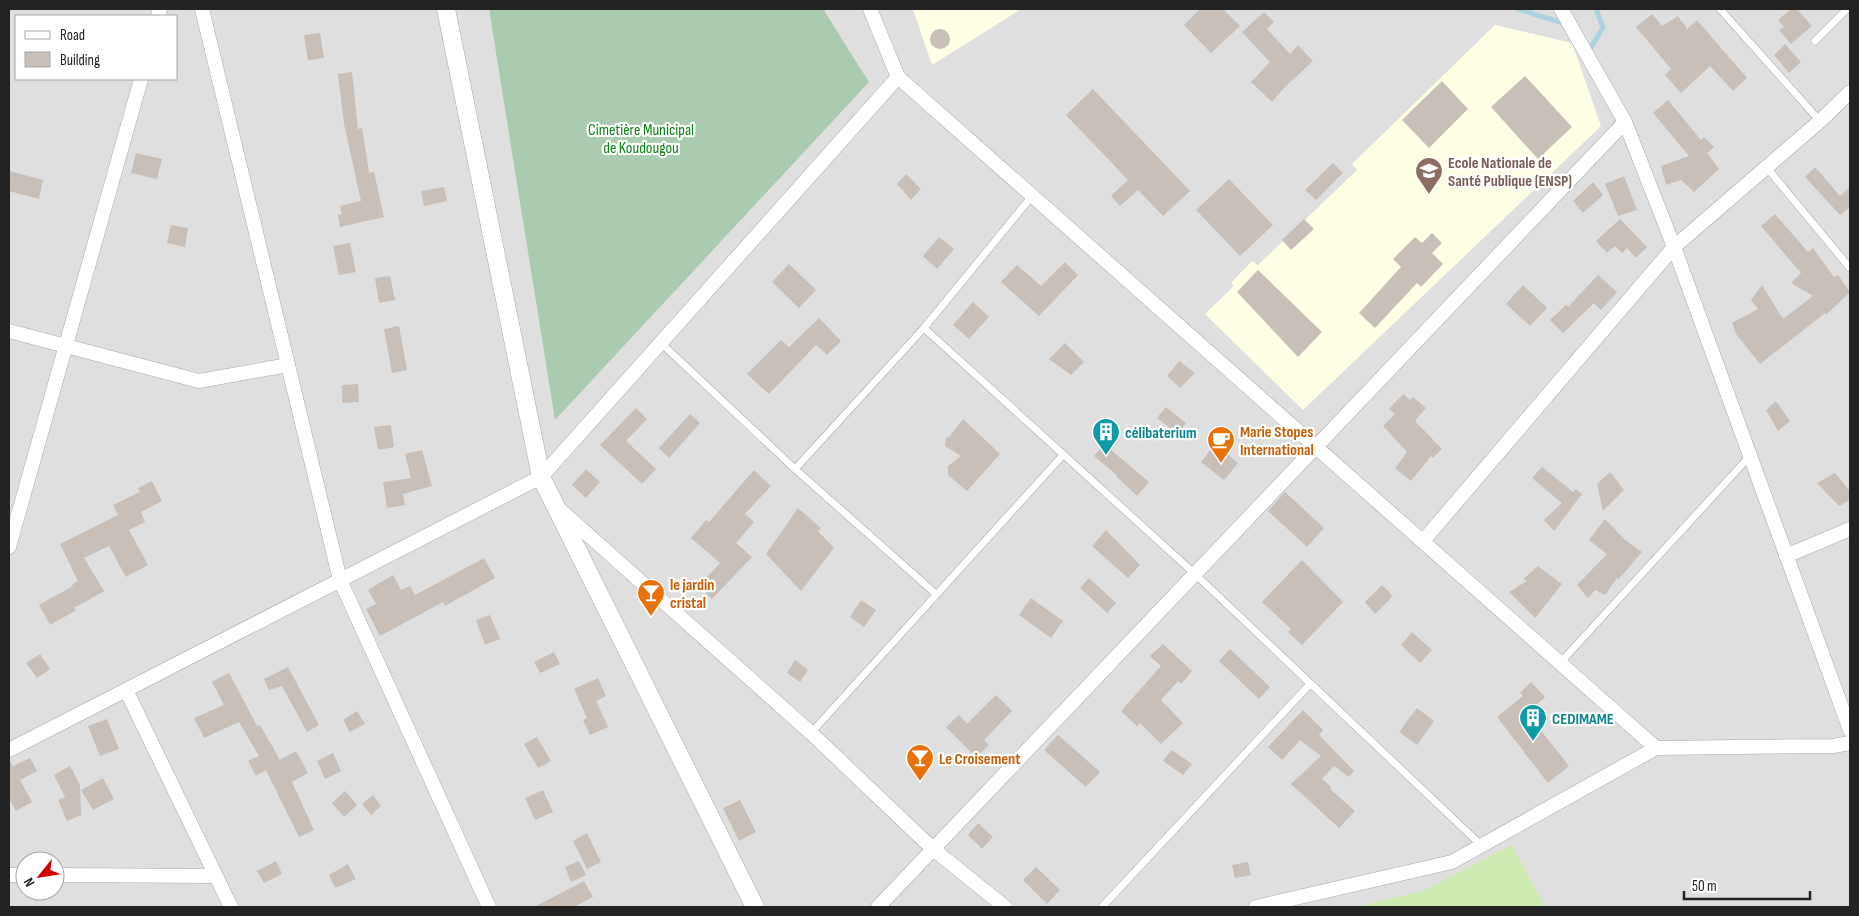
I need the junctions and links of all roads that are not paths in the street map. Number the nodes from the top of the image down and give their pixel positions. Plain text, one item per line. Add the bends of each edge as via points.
1 (202, 9) edge
2 (446, 9) edge
3 (870, 9) edge
4 (1561, 9) edge
5 (1720, 9) edge
6 (1847, 9) edge
7 (1815, 41) dead end
8 (898, 77) junction
9 (141, 80) edge
10 (1850, 92) edge
11 (1820, 121) junction
12 (1625, 122) junction
13 (1767, 168) junction
14 (1032, 196) junction
15 (1674, 247) junction
16 (1850, 268) edge
17 (924, 328) junction
18 (9, 331) edge
19 (661, 343) junction
20 (66, 345) junction
21 (288, 365) junction
22 (1316, 447) junction
23 (1063, 455) junction
24 (1749, 457) junction
25 (795, 469) junction
26 (541, 477) junction
27 (554, 504) junction
28 (1850, 529) edge
29 (1422, 541) junction
30 (9, 547) edge
31 (1786, 556) junction
32 (1194, 574) junction
33 (340, 580) junction
34 (936, 594) junction
35 (1560, 663) junction
36 (1310, 684) junction
37 (126, 690) junction
38 (1850, 730) edge
39 (811, 733) junction
40 (1850, 743) edge
41 (1656, 748) junction
42 (9, 750) edge
43 (1482, 846) junction
44 (934, 849) junction
45 (65, 875) edge
46 (216, 876) junction
47 (231, 907) edge
48 (489, 907) edge
49 (754, 907) edge
50 (878, 907) edge
51 (1005, 907) edge
52 (1102, 907) edge
53 (1256, 907) edge

1 - 21 street
2 - 26 street
3 - 8 street
4 - 12 street
5 - 11 lane
6 - 7 lane
8 - 14 street
8 - 19 street
9 - 20 street
10 - 11 street
11 - 13 street
12 - 15 street
12 - 22 street
13 - 15 street
13 - 16 lane
14 - 17 lane
14 - 22 street
15 - 24 street
15 - 29 street
17 - 23 lane
17 - 25 lane
18 - 20 street
19 - 25 lane
19 - 26 street
20 - 21 street via 199,381
20 - 30 street
21 - 33 street
22 - 29 street
22 - 32 street
23 - 32 lane
23 - 34 lane
24 - 31 street
24 - 35 lane
25 - 34 lane
26 - 27 street
26 - 33 street
27 - 39 street
27 - 49 street
28 - 31 street
29 - 35 street
31 - 38 street
32 - 36 lane
32 - 44 street
33 - 37 street
33 - 48 street
34 - 39 lane
35 - 41 street
36 - 43 lane
36 - 52 lane
37 - 42 street
37 - 46 street
39 - 44 street
40 - 41 street via 1833,746
41 - 43 street
43 - 53 street via 1452,862
44 - 50 street
44 - 51 street
45 - 46 street
46 - 47 street

